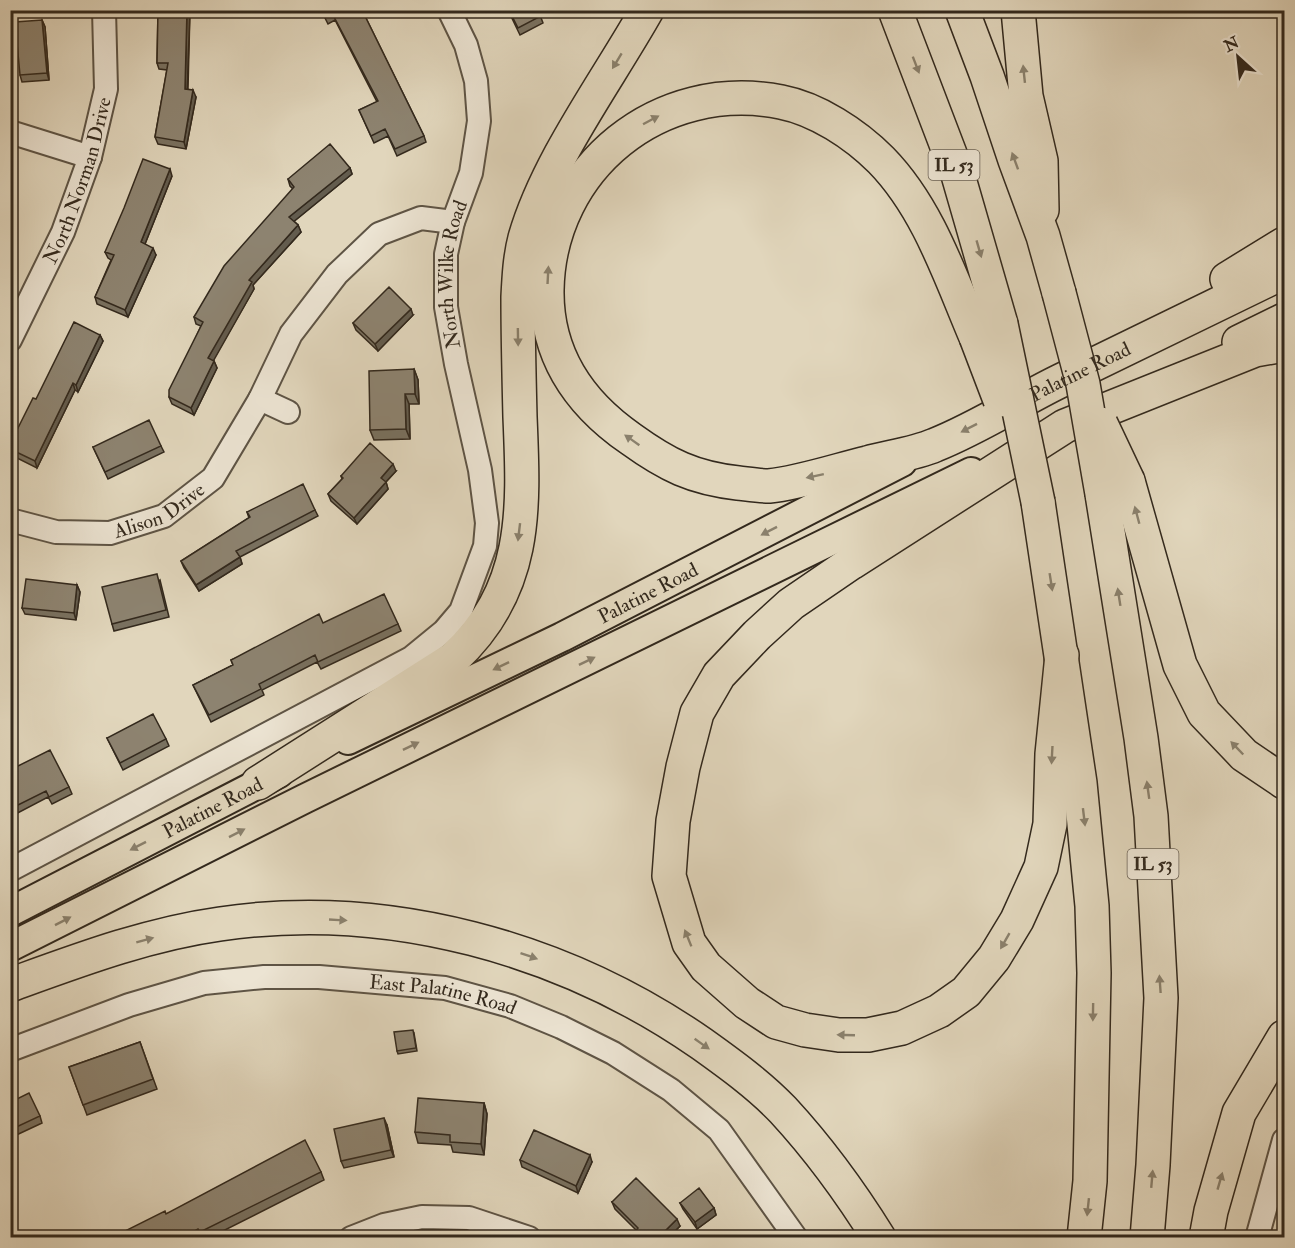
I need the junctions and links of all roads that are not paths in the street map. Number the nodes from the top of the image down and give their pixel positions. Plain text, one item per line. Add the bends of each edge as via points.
1 (104, 10) edge
2 (449, 10) edge
3 (647, 10) edge
4 (895, 10) edge
5 (962, 10) edge
6 (1018, 10) edge
7 (10, 132) edge
8 (90, 157) junction
9 (453, 222) junction
10 (1043, 236) junction
11 (1284, 244) edge
12 (1284, 272) edge
13 (1284, 320) edge
14 (988, 331) junction
15 (10, 340) edge
16 (1284, 345) edge
17 (1069, 384) junction
18 (260, 399) junction
19 (288, 412) dead end
20 (1065, 426) junction
21 (933, 446) junction
22 (1115, 487) junction
23 (10, 520) edge
24 (1062, 655) junction
25 (1284, 782) edge
26 (258, 783) junction
27 (10, 870) edge
28 (10, 912) edge
29 (10, 947) edge
30 (10, 986) edge
31 (1284, 1036) edge
32 (10, 1050) edge
33 (1284, 1140) edge
34 (1280, 1176) edge
35 (351, 1238) edge
36 (529, 1238) edge
37 (796, 1238) edge
38 (879, 1238) edge
39 (1084, 1238) edge
40 (1147, 1238) edge
41 (1206, 1238) edge
42 (1257, 1238) edge

1 - 8 street, North Norman Drive via 106,89
2 - 9 street, North Wilke Road via 466,45 476,81 479,121 471,173
3 -> 26 highway via 562,154 525,239 518,297 521,518 512,567 495,605 471,642 453,659
4 -> 14 highway, IL 53 via 958,175
10 -> 5 highway, IL 53
10 -> 6 highway via 1041,161 1026,96
7 - 8 street
8 - 15 street, North Norman Drive via 63,232
9 - 18 street, Alison Drive via 421,218 379,234 337,274 291,334
9 - 27 street, North Wilke Road via 446,254 447,307 487,523 485,546 461,610 444,631 411,658
10 - 17 highway, IL 53, bridge via 1059,293
11 - 17 highway
12 - 17 highway, Palatine Road
13 - 20 highway, Palatine Road
21 -> 14 highway via 767,486 716,480 683,471 648,451 611,425 578,391 551,335 548,270 552,242 563,212 601,157 651,119 687,105 727,98 784,102 811,112 860,141 881,160 902,184
14 -> 24 highway, bridge via 1040,513
16 - 20 highway via 1255,350
17 -> 21 highway, Palatine Road
17 - 22 highway, IL 53, bridge
18 - 19 street
18 - 23 street, Alison Drive via 213,478 164,516 110,533 56,532
24 -> 20 highway via 1050,824 1041,867 1017,920 994,958 966,992 939,1011 902,1028 868,1035 839,1035 776,1022 706,967 689,943 669,876 673,821 683,767 697,712 719,675 791,604
29 -> 20 main road, Palatine Road
21 -> 26 main road, Palatine Road via 562,637
25 -> 22 highway via 1244,755 1204,713 1180,665
40 -> 22 highway, IL 53 via 1161,998 1151,816
24 -> 39 highway via 1092,906 1090,1170
26 -> 28 main road, Palatine Road
30 -> 38 highway via 82,959 175,932 273,919 320,918 408,925 531,956 647,1008 737,1069 783,1110 858,1204
41 -> 31 highway via 1239,1113
32 - 37 street, East Palatine Road via 129,1005 204,983 319,977 445,988 510,1006 561,1027 613,1053 671,1090 719,1130
33 - 34 street
34 - 42 street
35 - 36 street via 384,1225 422,1218 469,1218

